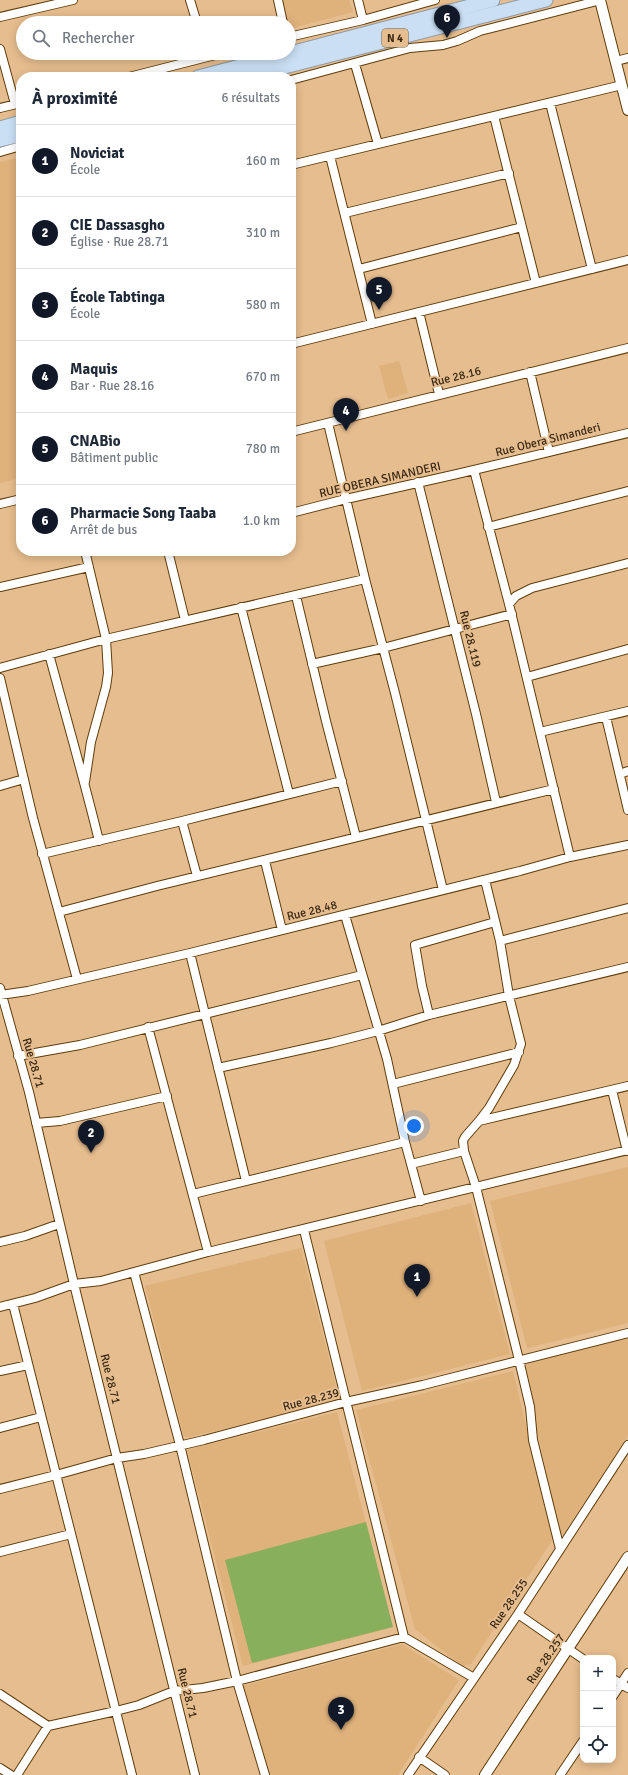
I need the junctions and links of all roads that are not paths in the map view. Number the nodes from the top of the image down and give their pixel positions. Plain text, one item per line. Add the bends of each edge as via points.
1 (72, 0) edge
2 (190, 0) edge
3 (278, 0) edge
4 (358, 0) edge
5 (435, 0) edge
6 (493, 0) edge
7 (546, 0) edge
8 (601, 0) edge
9 (55, 2) edge
10 (195, 16) edge
11 (281, 16) edge
12 (0, 17) edge
13 (363, 20) junction
14 (296, 35) edge
15 (0, 49) edge
16 (296, 51) edge
17 (628, 58) edge
18 (193, 60) edge
19 (263, 60) edge
20 (616, 61) junction
21 (355, 64) junction
22 (149, 72) edge
23 (217, 72) edge
24 (265, 72) edge
25 (296, 79) edge
26 (622, 85) junction
27 (16, 97) edge
28 (550, 103) junction
29 (16, 104) edge
30 (0, 108) edge
31 (628, 110) edge
32 (494, 116) junction
33 (16, 123) edge
34 (0, 128) edge
35 (16, 136) edge
36 (0, 140) edge
37 (378, 144) junction
38 (16, 147) edge
39 (0, 152) edge
40 (330, 156) junction
41 (296, 164) edge
42 (509, 173) junction
43 (345, 213) junction
44 (522, 227) junction
45 (628, 260) edge
46 (358, 269) junction
47 (592, 269) junction
48 (536, 283) junction
49 (419, 312) junction
50 (372, 324) junction
51 (296, 343) edge
52 (628, 348) edge
53 (530, 372) junction
54 (439, 394) junction
55 (328, 423) junction
56 (296, 431) edge
57 (628, 433) edge
58 (549, 452) junction
59 (474, 470) junction
60 (418, 482) junction
61 (628, 490) edge
62 (346, 499) junction
63 (16, 500) edge
64 (0, 504) edge
65 (296, 512) edge
66 (488, 527) junction
67 (86, 556) edge
68 (169, 556) edge
69 (628, 563) edge
70 (89, 567) junction
71 (365, 579) junction
72 (0, 587) edge
73 (296, 596) junction
74 (509, 604) junction
75 (241, 607) junction
76 (512, 614) junction
77 (185, 620) junction
78 (455, 629) junction
79 (106, 639) junction
80 (383, 648) junction
81 (628, 649) edge
82 (49, 654) junction
83 (312, 664) junction
84 (0, 668) edge
85 (527, 677) junction
86 (0, 678) edge
87 (628, 711) edge
88 (606, 716) junction
89 (540, 732) junction
90 (624, 772) edge
91 (24, 779) junction
92 (342, 780) junction
93 (85, 782) junction
94 (0, 786) edge
95 (554, 789) junction
96 (289, 794) junction
97 (496, 802) junction
98 (628, 810) edge
99 (426, 820) junction
100 (182, 821) junction
101 (356, 837) junction
102 (99, 841) junction
103 (628, 845) edge
104 (42, 854) junction
105 (570, 858) junction
106 (265, 861) junction
107 (197, 876) junction
108 (485, 880) junction
109 (443, 890) junction
110 (628, 908) edge
111 (59, 912) junction
112 (345, 914) junction
113 (495, 922) junction
114 (282, 930) junction
115 (500, 941) junction
116 (190, 953) junction
117 (628, 967) edge
118 (362, 975) junction
119 (77, 979) junction
120 (1, 992) edge
121 (509, 996) junction
122 (205, 1013) junction
123 (429, 1015) junction
124 (148, 1027) junction
125 (378, 1031) junction
126 (519, 1052) junction
127 (18, 1056) junction
128 (218, 1068) junction
129 (393, 1084) junction
130 (628, 1086) edge
131 (612, 1090) junction
132 (167, 1096) junction
133 (479, 1121) junction
134 (36, 1123) junction
135 (405, 1142) junction
136 (464, 1151) junction
137 (627, 1151) edge
138 (411, 1164) junction
139 (246, 1181) junction
140 (476, 1188) junction
141 (193, 1194) junction
142 (421, 1201) junction
143 (60, 1224) junction
144 (304, 1230) junction
145 (0, 1242) edge
146 (208, 1252) junction
147 (134, 1272) junction
148 (74, 1284) junction
149 (13, 1304) junction
150 (0, 1307) edge
151 (628, 1333) edge
152 (519, 1360) junction
153 (28, 1365) junction
154 (0, 1371) edge
155 (346, 1402) junction
156 (41, 1417) junction
157 (0, 1428) edge
158 (180, 1445) junction
159 (628, 1445) edge
160 (117, 1458) junction
161 (56, 1475) junction
162 (0, 1489) edge
163 (71, 1534) junction
164 (560, 1549) junction
165 (0, 1552) edge
166 (628, 1557) edge
167 (518, 1614) junction
168 (404, 1637) junction
169 (568, 1649) junction
170 (580, 1657) edge
171 (628, 1673) edge
172 (474, 1678) junction
173 (237, 1681) junction
174 (624, 1686) edge
175 (174, 1691) junction
176 (616, 1693) edge
177 (0, 1694) edge
178 (116, 1711) junction
179 (48, 1726) junction
180 (580, 1745) edge
181 (419, 1757) junction
182 (0, 1768) edge
183 (11, 1775) edge
184 (17, 1775) edge
185 (132, 1775) edge
186 (195, 1775) edge
187 (265, 1775) edge
188 (408, 1775) edge
189 (445, 1775) edge
190 (485, 1775) edge
191 (560, 1775) edge

1 - 9 street
2 - 10 street
3 - 11 street
4 - 13 street
5 - 13 street
6 - 16 highway, N 4
7 - 24 highway, N 4
8 - 20 street
8 - 21 street via 480,31 443,45 410,48
9 - 12 street
13 - 14 street
15 - 27 street
17 - 20 street
18 - 22 street
19 - 23 highway, N 4
20 - 26 street
21 - 25 street
21 - 37 street
26 - 28 street
26 - 31 street
28 - 32 street
28 - 47 street
29 - 30 street
32 - 37 street
32 - 42 street
33 - 34 highway
35 - 36 highway
37 - 40 street
38 - 39 street
40 - 41 street
40 - 43 street
42 - 43 street
42 - 44 street
43 - 46 street
44 - 46 street
44 - 48 street
45 - 47 street
46 - 50 street
47 - 48 street
48 - 49 street
49 - 50 street
49 - 54 street
50 - 51 street
52 - 53 street, Rue 28.16
53 - 54 street, Rue 28.16
53 - 58 street
54 - 55 street, Rue 28.16
55 - 56 street, Rue 28.16
55 - 62 street
57 - 58 street, Rue Obera Simanderi
58 - 59 street, Rue Obera Simanderi
59 - 60 street, RUE OBERA SIMANDERI
59 - 66 street
60 - 62 street, RUE OBERA SIMANDERI
60 - 78 street, Rue 28.119
61 - 66 street
62 - 65 street, RUE OBERA SIMANDERI
62 - 71 street
63 - 64 street
66 - 74 street
67 - 70 street
68 - 77 street
69 - 74 street via 532,588 516,596
70 - 72 street
70 - 79 street
71 - 73 street
71 - 80 street
73 - 75 street
73 - 83 street
74 - 76 street
75 - 77 street
75 - 96 street
76 - 78 street
76 - 85 street
77 - 79 street
78 - 80 street
78 - 97 street, Rue 28.119
79 - 82 street
79 - 93 street via 106,687 91,742
80 - 83 street
80 - 99 street
81 - 85 street
82 - 84 street
82 - 93 street
83 - 92 street
85 - 89 street
86 - 91 street
87 - 88 street
88 - 89 street
88 - 90 street
89 - 95 street
90 - 98 street
91 - 94 street
91 - 104 street
92 - 96 street
92 - 101 street
93 - 102 street
95 - 97 street
95 - 105 street
96 - 100 street
97 - 99 street
99 - 101 street
99 - 109 street
100 - 102 street
100 - 107 street
101 - 106 street
102 - 104 street
103 - 105 street, Rue 28.48
104 - 111 street
105 - 108 street, Rue 28.48
106 - 107 street
106 - 114 street
107 - 111 street
108 - 109 street, Rue 28.48
108 - 113 street
109 - 112 street, Rue 28.48
110 - 115 street
111 - 119 street
112 - 114 street, Rue 28.48
112 - 118 street
113 - 115 street
113 - 123 street via 415,945
114 - 116 street, Rue 28.48
115 - 121 street
116 - 119 street, Rue 28.48
116 - 122 street
117 - 121 street
118 - 122 street
118 - 125 street
119 - 120 street, Rue 28.48 via 28,991
120 - 127 street, Rue 28.71
121 - 123 street
121 - 126 street via 521,1044
122 - 124 street
122 - 128 street
123 - 125 street
124 - 127 street via 80,1045
124 - 132 street
125 - 128 street
125 - 129 street
126 - 129 street
126 - 133 street via 502,1087
127 - 134 street, Rue 28.71
128 - 139 street
129 - 135 street
130 - 131 street
131 - 133 street
131 - 137 street
132 - 134 street via 60,1121
132 - 141 street
133 - 136 street via 463,1141
134 - 143 street, Rue 28.71
135 - 138 street
135 - 139 street
136 - 138 street
136 - 140 street
137 - 140 street
138 - 142 street
139 - 141 street
140 - 142 street
140 - 152 street
141 - 146 street
142 - 144 street
143 - 145 street
143 - 148 street, Rue 28.71
144 - 146 street
144 - 155 street
146 - 147 street
147 - 148 street via 101,1281
147 - 158 street
148 - 149 street
148 - 160 street, Rue 28.71
149 - 150 street
149 - 153 street
151 - 152 street, Rue 28.239
152 - 155 street, Rue 28.239
152 - 164 street via 530,1407 533,1440
153 - 154 street
153 - 156 street
155 - 158 street, Rue 28.239
155 - 168 street
156 - 157 street
156 - 161 street
158 - 160 street, Rue 28.239
158 - 173 street
159 - 164 street, Rue 28.255
160 - 161 street, Rue 28.239
160 - 175 street, Rue 28.71
161 - 162 street, Rue 28.239
161 - 163 street
163 - 165 street
163 - 178 street
164 - 167 street, Rue 28.255
166 - 169 street, Rue 28.257
167 - 169 street
167 - 172 street, Rue 28.255
168 - 172 street
168 - 173 street
169 - 170 street
169 - 190 street, Rue 28.257
171 - 174 street
172 - 181 street, Rue 28.255
173 - 175 street
173 - 187 street
174 - 176 street
175 - 178 street
175 - 186 street, Rue 28.71
177 - 179 street
178 - 179 street
178 - 185 street
179 - 184 street
180 - 191 street
181 - 188 street, Rue 28.255
181 - 189 street
182 - 183 street

